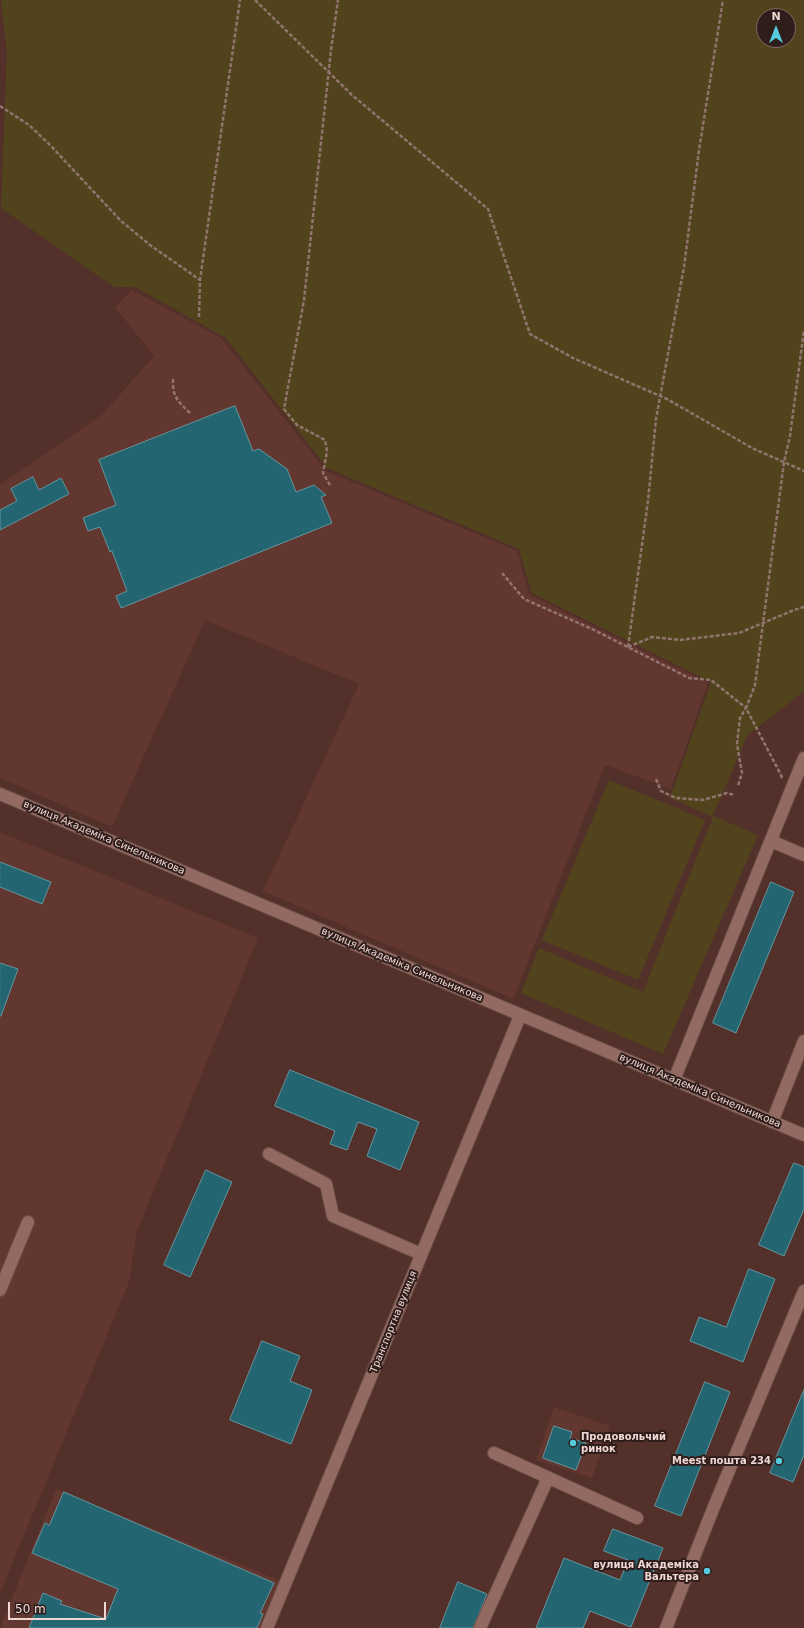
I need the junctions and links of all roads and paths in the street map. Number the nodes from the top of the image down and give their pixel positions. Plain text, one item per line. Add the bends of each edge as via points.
1 (240, 0) edge
2 (255, 0) edge
3 (338, 0) edge
4 (723, 0) edge
5 (329, 72) junction
6 (0, 106) edge
7 (200, 280) junction
8 (199, 318) dead end
9 (804, 330) edge
10 (173, 379) dead end
11 (660, 396) junction
12 (190, 413) dead end
13 (784, 462) junction
14 (804, 471) edge
15 (330, 485) dead end
16 (502, 573) dead end
17 (804, 607) edge
18 (763, 624) junction
19 (628, 647) junction
20 (746, 708) junction
21 (804, 758) edge
22 (656, 779) dead end
23 (782, 783) dead end
24 (738, 786) dead end
25 (0, 794) edge
26 (734, 795) dead end
27 (771, 841) junction
28 (804, 855) edge
29 (520, 1016) junction
30 (804, 1041) edge
31 (674, 1080) junction
32 (772, 1122) junction
33 (804, 1135) edge
34 (268, 1154) dead end
35 (28, 1222) dead end
36 (421, 1254) junction
37 (0, 1290) edge
38 (804, 1291) edge
39 (494, 1453) dead end
40 (548, 1478) junction
41 (637, 1518) dead end
42 (267, 1628) edge
43 (480, 1628) edge
44 (666, 1628) edge

1 - 7 path
2 - 5 path
3 - 5 path
4 - 11 path via 699,150 684,267
5 - 11 path via 352,95 488,209 530,334 573,358
5 - 15 path via 304,300 284,409 297,425 325,440 327,451 322,472
6 - 7 path via 29,125 51,146 120,221
7 - 8 path
9 - 13 path via 790,436
10 - 12 path via 172,391
11 - 13 path via 752,448
11 - 19 path
13 - 14 path
13 - 18 path
16 - 19 path via 524,599
17 - 18 path
18 - 19 path via 739,633 716,637 680,640 652,637
18 - 20 path via 755,685
19 - 20 path via 689,678 711,680
20 - 23 path via 781,775
20 - 24 path via 740,718 737,744 742,773
21 - 27 street
22 - 26 path via 661,791 676,798 703,800 727,793
25 - 29 street, вулиця Академіка Синельникова
27 - 28 street
27 - 31 street
29 - 31 street, вулиця Академіка Синельникова
29 - 36 street, Транспортна вулиця
30 - 32 street
31 - 32 street, вулиця Академіка Синельникова
32 - 33 street, вулиця Академіка Синельникова
34 - 36 street via 326,1184 334,1216
35 - 37 street
36 - 42 street, Транспортна вулиця
38 - 44 street
39 - 40 street
40 - 41 street
40 - 43 street

